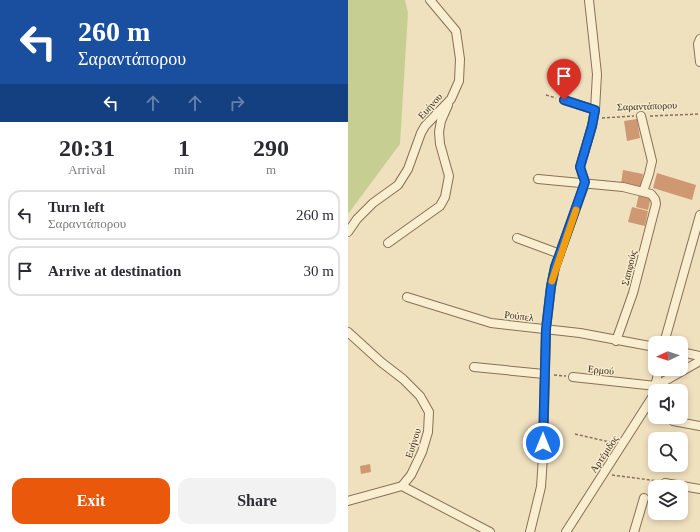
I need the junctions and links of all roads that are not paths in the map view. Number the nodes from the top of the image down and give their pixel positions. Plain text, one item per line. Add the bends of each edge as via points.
1 (430, 0) edge
2 (589, 0) edge
3 (699, 41) edge
4 (700, 62) edge
5 (451, 99) junction
6 (564, 100) road end
7 (594, 114) junction
8 (641, 116) road end
9 (538, 179) dead end
10 (585, 182) junction
11 (643, 192) junction
12 (700, 215) edge
13 (348, 232) edge
14 (517, 238) dead end
15 (388, 243) dead end
16 (560, 254) junction
17 (407, 298) dead end
18 (546, 329) junction
19 (348, 332) edge
20 (666, 336) edge
21 (616, 340) junction
22 (648, 346) edge
23 (688, 353) edge
24 (700, 356) edge
25 (700, 361) edge
26 (474, 367) dead end
27 (544, 374) junction
28 (574, 378) road end
29 (660, 384) edge
30 (648, 385) edge
31 (648, 405) edge
32 (688, 424) edge
33 (700, 426) edge
34 (402, 486) junction
35 (688, 487) edge
36 (700, 489) edge
37 (644, 498) dead end
38 (348, 501) edge
39 (490, 532) edge
40 (530, 532) edge
41 (566, 532) edge
42 (634, 532) edge

1 - 5 street, Ευήνου via 451,24 458,38 459,81
2 - 7 street via 597,74
3 - 4 street
5 - 13 street, Ευήνου via 423,130 408,169 398,185 373,203 356,219
5 - 15 street via 438,132 449,176 445,197 440,206
6 - 7 street
7 - 10 street via 580,167
8 - 11 street via 652,161
9 - 10 street
10 - 11 street
10 - 16 street
11 - 21 street, Σαπφούς via 650,194 656,204 633,293
12 - 20 street
14 - 16 street
16 - 18 street via 552,276
17 - 18 street, Ρούπελ via 490,323
18 - 21 street, Ρούπελ
18 - 27 street
19 - 34 street, Ευήνου via 403,379 420,396 429,412 428,432 422,452 412,475
21 - 22 street, Ρούπελ
23 - 24 street
25 - 29 street
26 - 27 street
27 - 40 street via 541,488
28 - 30 street, Ερμού
31 - 41 street, Αρτέμιδος
32 - 33 street
34 - 38 street
34 - 39 street
35 - 36 street
37 - 42 street

